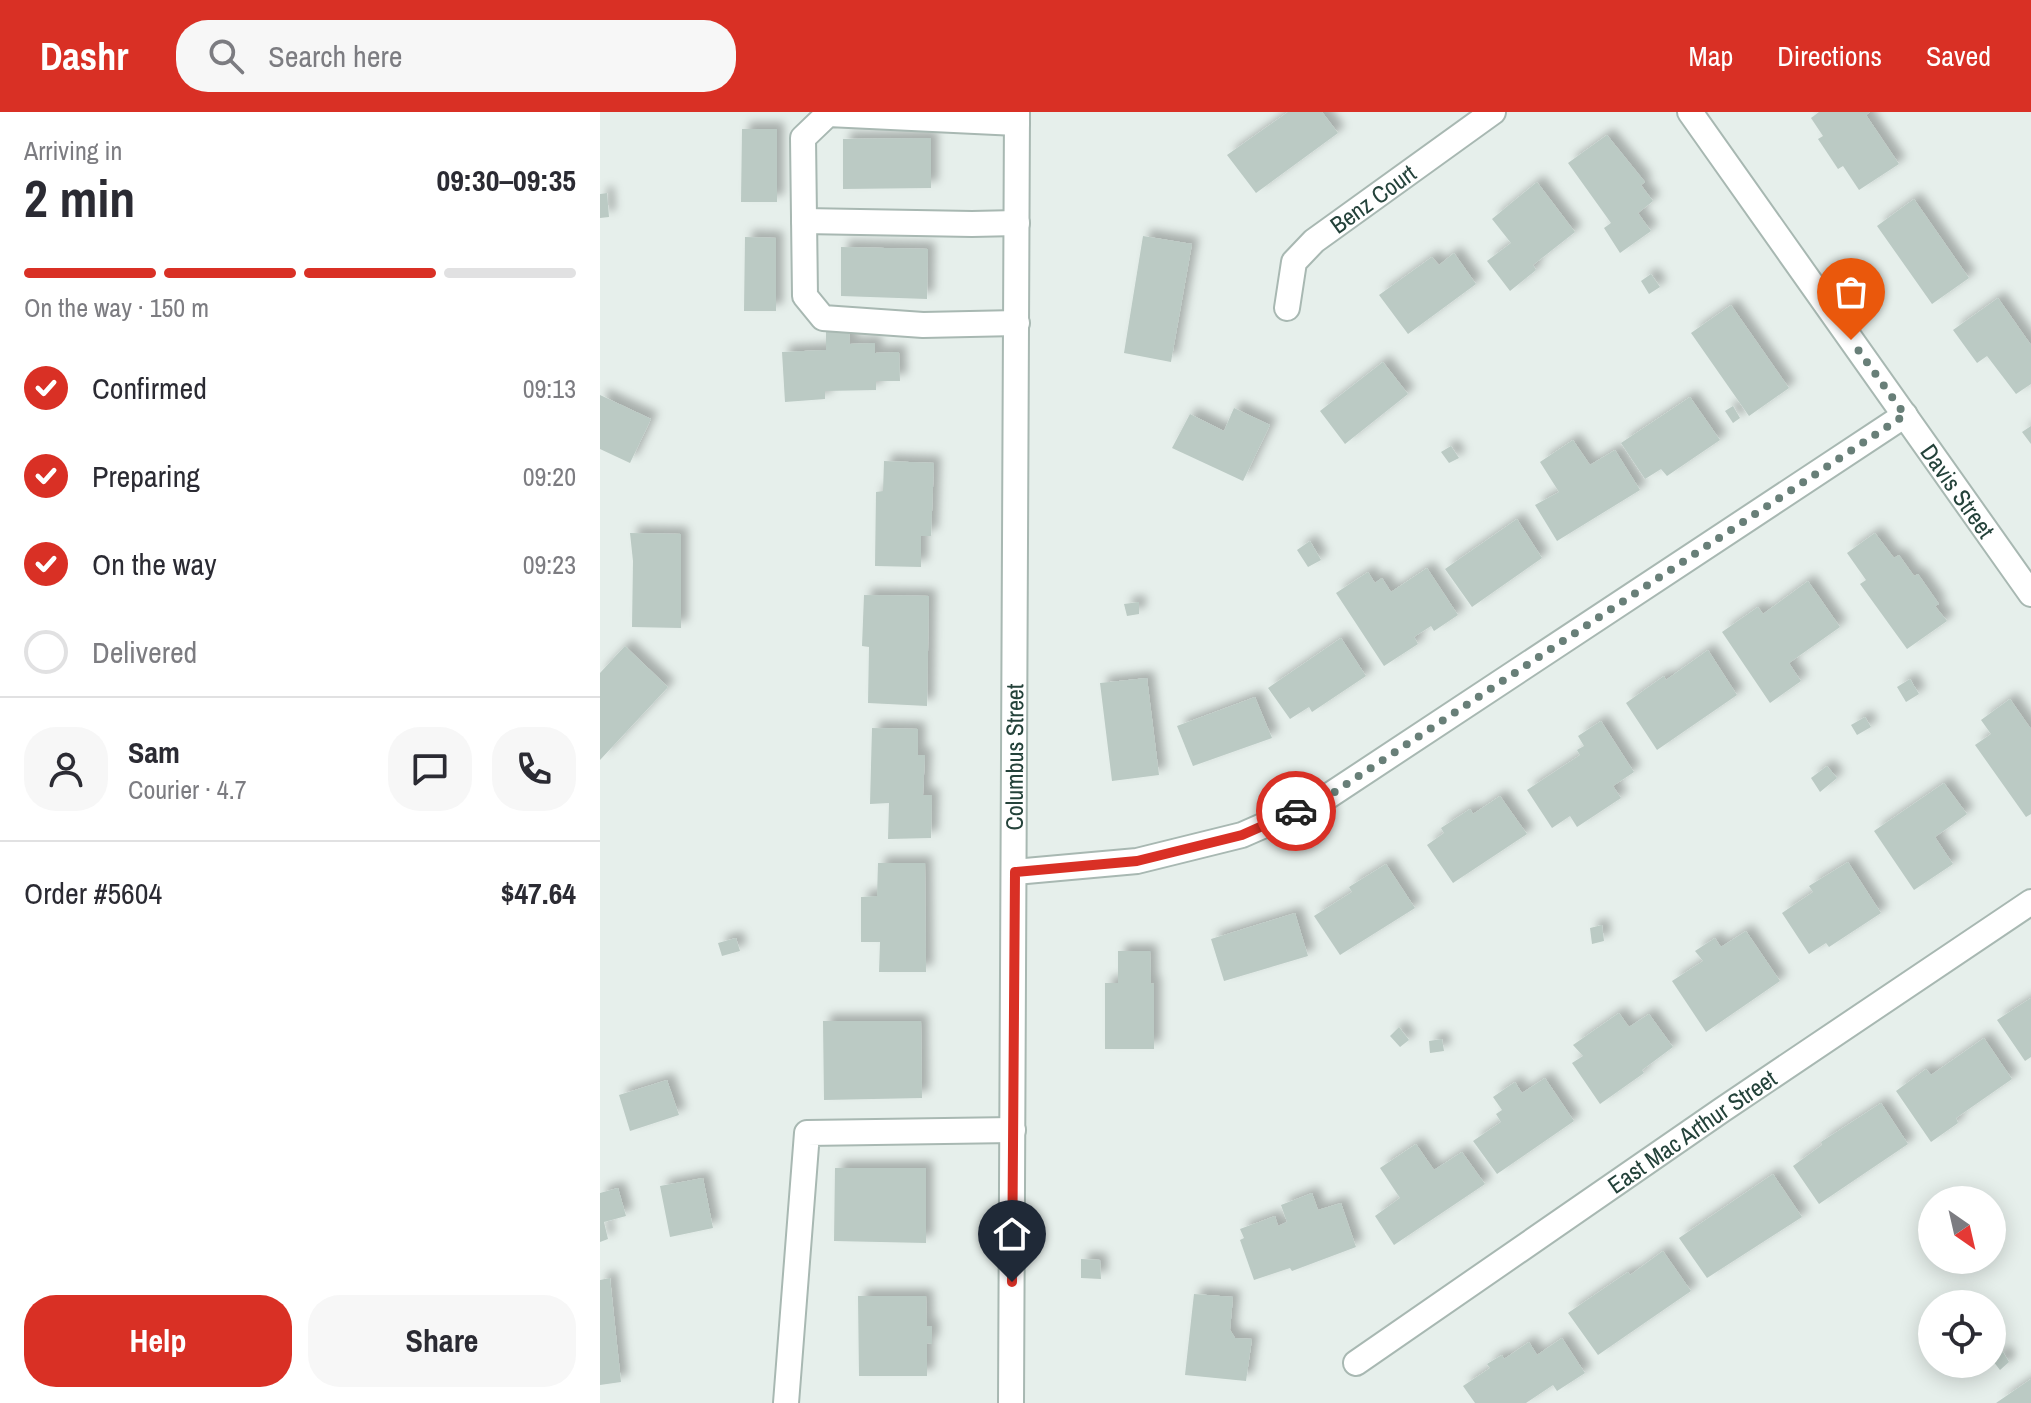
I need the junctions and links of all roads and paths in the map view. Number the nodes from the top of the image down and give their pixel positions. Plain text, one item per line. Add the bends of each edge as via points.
1 (1493, 112) edge
2 (1690, 112) edge
3 (1017, 117) edge
4 (804, 221) junction
5 (1017, 223) junction
6 (1287, 308) dead end
7 (1017, 323) junction
8 (1905, 415) junction
9 (2031, 594) edge
10 (1015, 872) junction
11 (2031, 902) edge
12 (1013, 1130) junction
13 (1356, 1363) dead end
14 (786, 1403) edge
15 (1011, 1403) edge

1 - 6 street, Benz Court via 1314,241 1294,262
2 - 8 street, Davis Street
3 - 4 street via 828,114 803,138
3 - 5 street, Columbus Street
4 - 5 street
4 - 7 street via 805,296 823,318 923,325
5 - 7 street, Columbus Street
7 - 10 street, Columbus Street
8 - 9 street, Davis Street
8 - 10 street via 1324,799 1242,835 1137,861
10 - 12 street, Columbus Street
11 - 13 street, East Mac Arthur Street
12 - 14 street via 807,1133
12 - 15 street, Columbus Street

